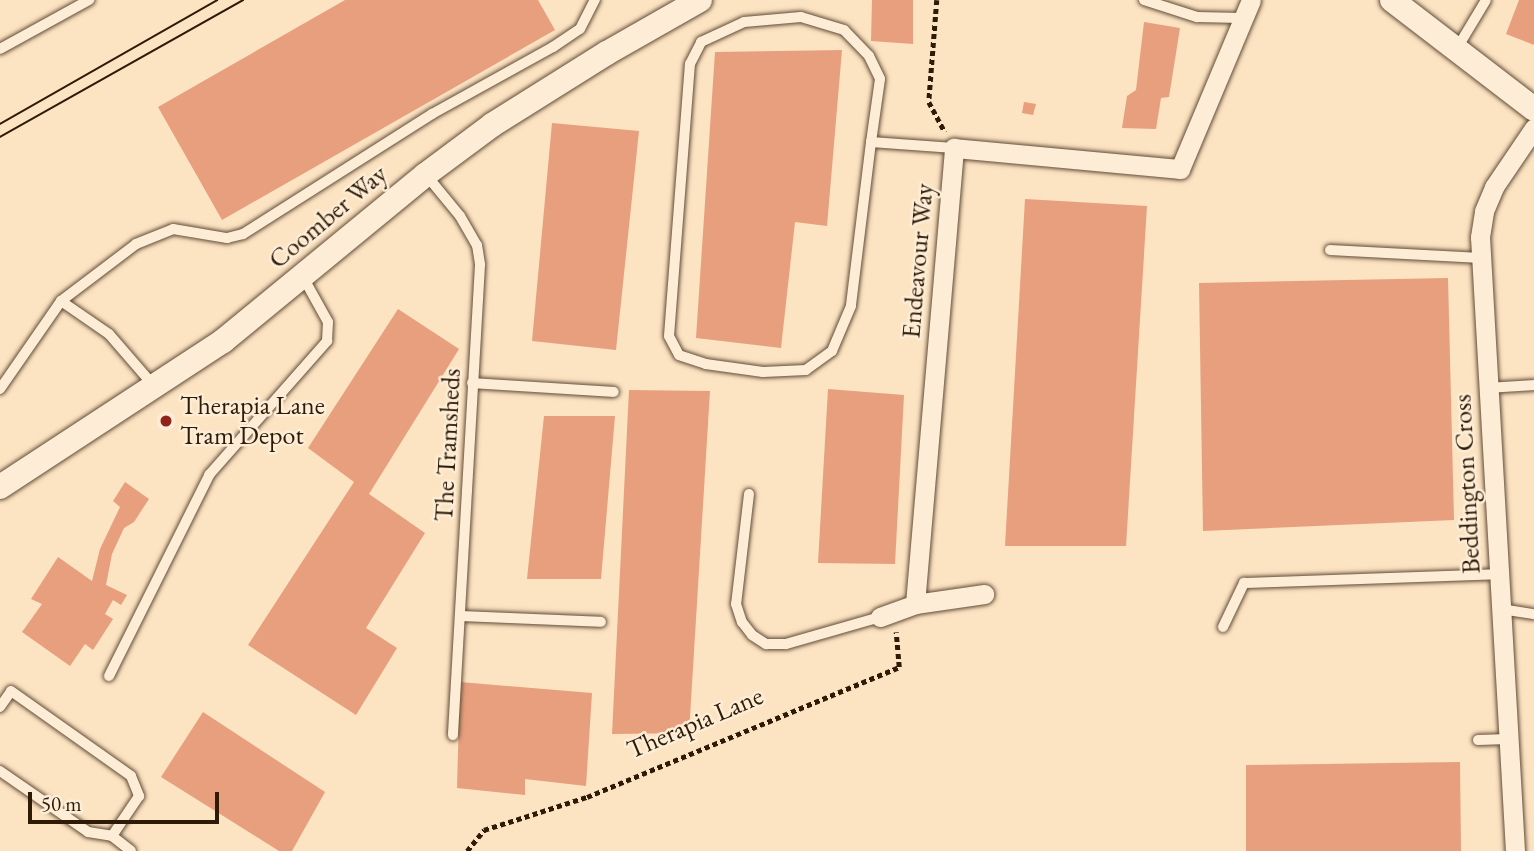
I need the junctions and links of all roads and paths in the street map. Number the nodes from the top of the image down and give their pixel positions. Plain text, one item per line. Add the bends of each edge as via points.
1 (89, 0) edge
2 (595, 0) edge
3 (700, 0) edge
4 (937, 0) edge
5 (1144, 0) edge
6 (1251, 0) edge
7 (1392, 0) edge
8 (1486, 0) edge
9 (1241, 18) junction
10 (0, 49) edge
11 (1455, 50) junction
12 (1534, 109) edge
13 (1534, 128) edge
14 (871, 142) junction
15 (954, 148) junction
16 (425, 175) junction
17 (1330, 250) dead end
18 (1480, 258) junction
19 (303, 276) junction
20 (61, 301) junction
21 (472, 383) junction
22 (1534, 385) edge
23 (156, 387) junction
24 (1488, 388) junction
25 (0, 389) edge
26 (614, 392) dead end
27 (0, 487) edge
28 (749, 495) dead end
29 (1499, 574) junction
30 (984, 593) dead end
31 (915, 604) junction
32 (1501, 609) junction
33 (1534, 614) edge
34 (887, 615) junction
35 (460, 616) junction
36 (601, 622) dead end
37 (1223, 627) dead end
38 (109, 676) dead end
39 (0, 707) edge
40 (453, 735) dead end
41 (1508, 738) junction
42 (1478, 740) dead end
43 (0, 771) edge
44 (112, 836) junction
45 (131, 851) edge
46 (467, 851) edge
47 (1515, 851) edge

1 - 10 lane
2 - 20 lane via 580,29 553,47 432,114 243,234 227,238 173,229 136,244
3 - 16 street, Coomber Way via 542,93
4 - 15 path via 929,102
5 - 9 lane via 1197,17
6 - 9 street
7 - 11 street
8 - 11 lane
9 - 15 street via 1180,169
11 - 12 street
13 - 18 street, Beddington Cross via 1488,199
14 - 14 lane via 880,79 869,56 844,30 801,17 744,22 701,42 690,64 669,336 679,355 706,364 764,372 806,370 832,351 851,306
14 - 15 lane
15 - 31 street, Endeavour Way
16 - 19 street, Coomber Way
16 - 21 lane, The Tramsheds via 460,216 477,245 480,265
17 - 18 lane
18 - 24 street, Beddington Cross
19 - 23 street, Coomber Way via 223,341
19 - 38 lane via 328,322 327,341 209,475
20 - 23 lane via 109,334
20 - 25 lane
21 - 26 lane
21 - 35 lane, The Tramsheds
22 - 24 lane
23 - 27 street, Coomber Way
24 - 29 street, Beddington Cross
28 - 34 lane via 736,604 741,622 752,635 766,644 786,644
29 - 32 street, Beddington Cross
29 - 37 lane via 1244,583
30 - 31 street
31 - 34 street
32 - 33 lane
32 - 41 street, Beddington Cross
34 - 46 path, Therapia Lane via 899,667 587,797 484,830
35 - 36 lane
35 - 40 lane, The Tramsheds
39 - 44 lane via 11,691 131,776 139,796
41 - 42 lane
41 - 47 street, Beddington Cross
43 - 44 lane via 88,832
44 - 45 lane

